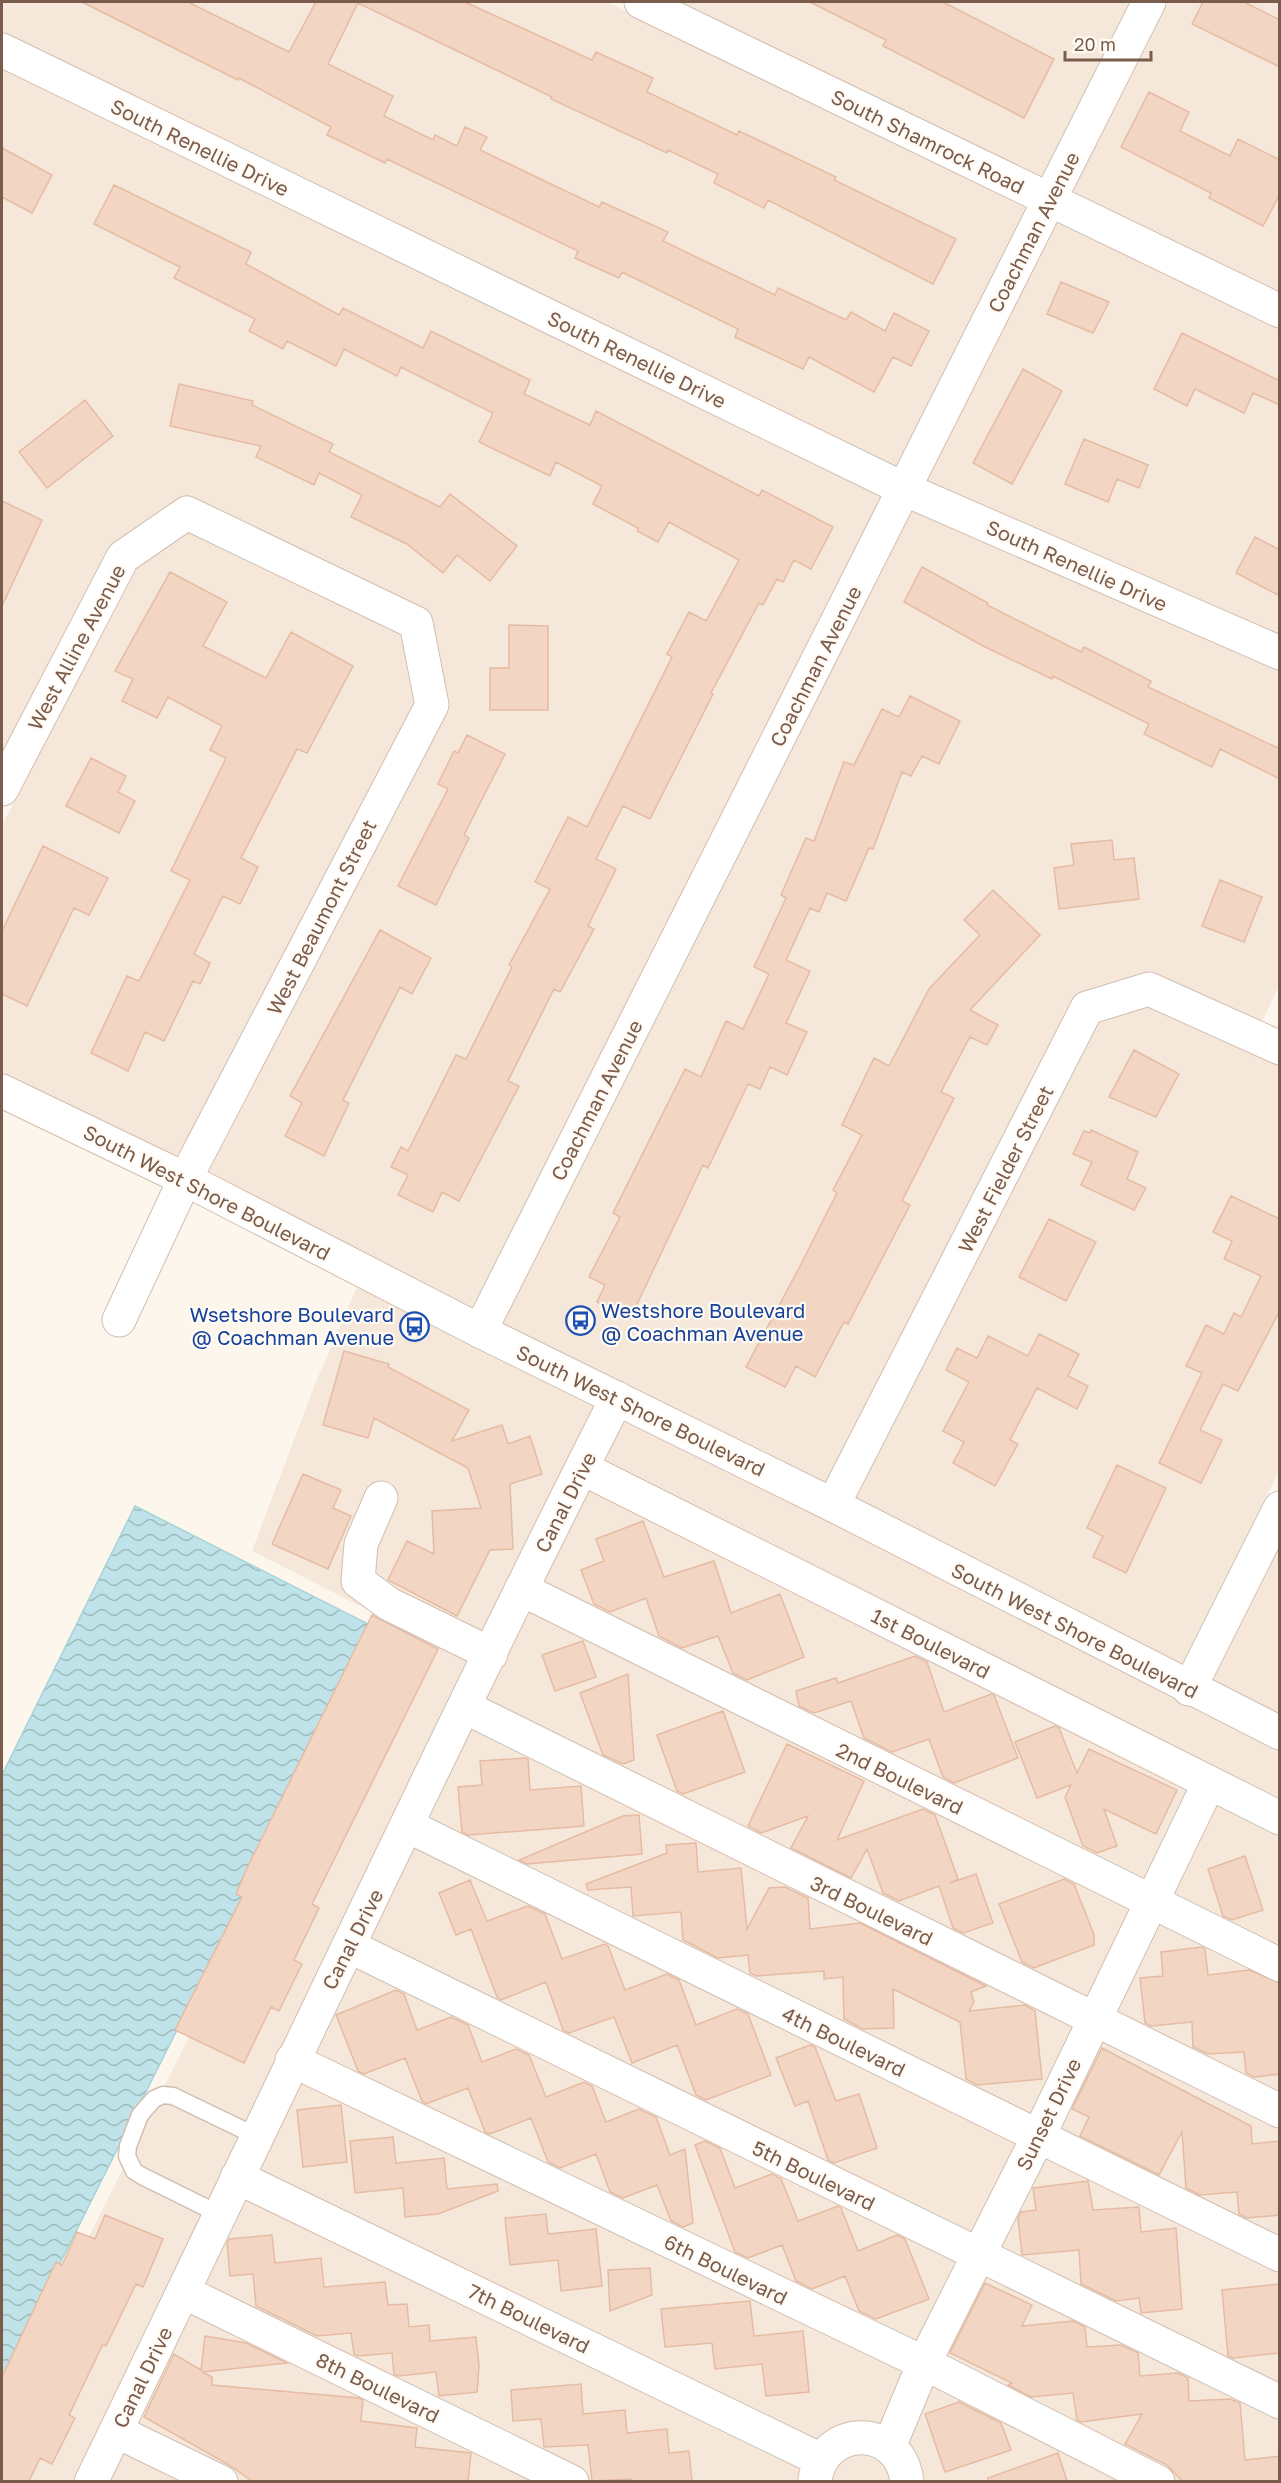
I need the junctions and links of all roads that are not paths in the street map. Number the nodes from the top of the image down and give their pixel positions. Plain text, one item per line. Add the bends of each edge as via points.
1 (641, 2) edge
2 (1149, 2) edge
3 (2, 51) edge
4 (1049, 200) junction
5 (1280, 311) edge
6 (904, 489) junction
7 (301, 566) joint
8 (1280, 654) edge
9 (2, 789) edge
10 (1276, 1038) edge
11 (2, 1091) edge
12 (185, 1179) junction
13 (119, 1320) dead end
14 (480, 1331) junction
15 (617, 1398) junction
16 (587, 1458) junction
17 (381, 1498) dead end
18 (834, 1505) junction
19 (1280, 1508) edge
20 (521, 1589) junction
21 (491, 1654) junction
22 (1189, 1689) junction
23 (465, 1707) junction
24 (1280, 1733) edge
25 (1209, 1783) junction
26 (1280, 1818) edge
27 (408, 1826) junction
28 (1151, 1902) junction
29 (349, 1946) junction
30 (1280, 1965) edge
31 (1094, 2021) junction
32 (292, 2060) junction
33 (1280, 2111) edge
34 (256, 2136) junction
35 (1038, 2137) junction
36 (237, 2177) junction
37 (219, 2214) junction
38 (976, 2255) junction
39 (1280, 2255) edge
40 (184, 2292) junction
41 (924, 2363) junction
42 (1280, 2402) edge
43 (116, 2431) junction
44 (889, 2447) junction
45 (818, 2471) edge
46 (92, 2481) edge
47 (221, 2481) edge
48 (572, 2481) edge
49 (908, 2481) edge
50 (1158, 2481) edge

1 - 4 street, South Shamrock Road
2 - 4 street, Coachman Avenue
3 - 6 street, South Renellie Drive
4 - 5 street, South Shamrock Road
4 - 6 street, Coachman Avenue
6 - 8 street, South Renellie Drive
6 - 14 street, Coachman Avenue
7 - 9 street, West Alline Avenue via 187,513 123,557
7 - 12 street, West Beaumont Street via 416,624 432,705
10 - 18 street, West Fielder Street via 1149,989 1087,1008
11 - 12 street, South West Shore Boulevard
12 - 13 street, West Beaumont Street
12 - 14 street, South West Shore Boulevard
14 - 15 street, South West Shore Boulevard
15 - 16 street, Canal Drive
15 - 18 street, South West Shore Boulevard
16 - 20 street, Canal Drive
16 - 25 street, 1st Boulevard
17 - 21 street via 361,1544 358,1581 390,1604
18 - 22 street, South West Shore Boulevard
19 - 22 street
20 - 21 street, Canal Drive
20 - 28 street, 2nd Boulevard
21 - 23 street, Canal Drive
22 - 24 street, South West Shore Boulevard
23 - 27 street, Canal Drive
23 - 31 street, 3rd Boulevard
25 - 26 street, 1st Boulevard
25 - 28 street, Sunset Drive
27 - 29 street, Canal Drive
27 - 35 street, 4th Boulevard
28 - 30 street, 2nd Boulevard
28 - 31 street, Sunset Drive
29 - 32 street, Canal Drive
29 - 38 street, 5th Boulevard
31 - 33 street, 3rd Boulevard
31 - 35 street, Sunset Drive
32 - 34 street, Canal Drive
32 - 41 street, 6th Boulevard
34 - 36 street, Canal Drive
34 - 37 lane via 173,2096 163,2095 154,2099 135,2126 127,2156 134,2171
35 - 38 street, Sunset Drive
35 - 39 street, 4th Boulevard
36 - 37 street, Canal Drive
36 - 45 street, 7th Boulevard
37 - 40 street, Canal Drive
38 - 41 street, Sunset Drive
38 - 42 street, 5th Boulevard
40 - 43 street, Canal Drive
40 - 48 street, 8th Boulevard
41 - 44 street, Sunset Drive
41 - 50 street, 6th Boulevard
43 - 46 street, Canal Drive
43 - 47 street
44 - 45 street via 858,2437 837,2444
44 - 49 street via 902,2462

